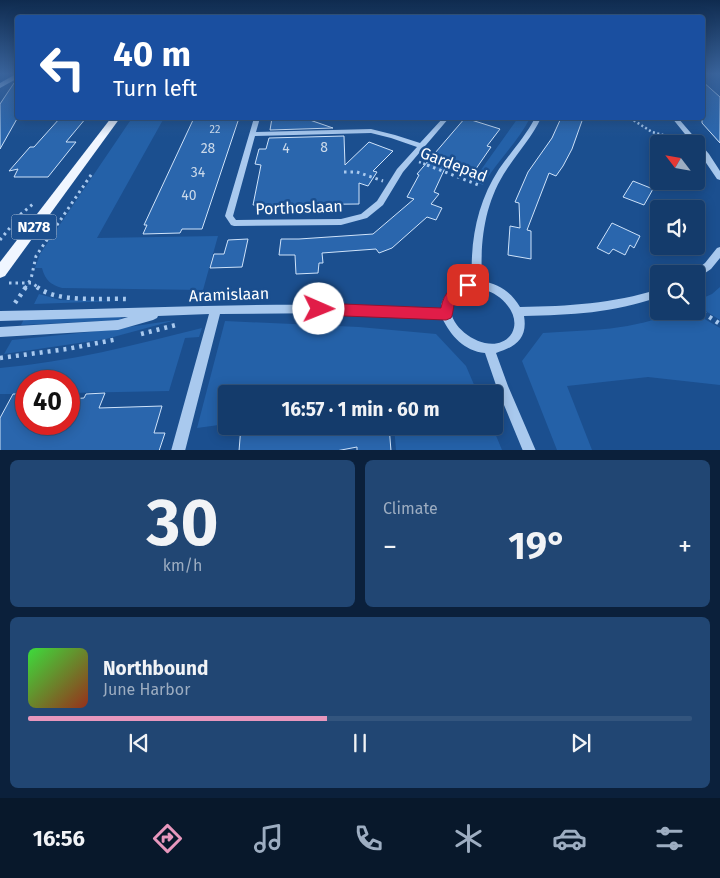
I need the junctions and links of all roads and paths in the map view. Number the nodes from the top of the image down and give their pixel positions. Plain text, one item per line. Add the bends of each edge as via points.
1 (114, 120) edge
2 (256, 120) edge
3 (444, 120) edge
4 (537, 120) edge
5 (633, 120) edge
6 (677, 120) edge
7 (252, 134) junction
8 (662, 135) edge
9 (689, 135) edge
10 (421, 146) junction
11 (705, 156) edge
12 (410, 159) junction
13 (96, 167) dead end
14 (344, 172) dead end
15 (720, 177) edge
16 (393, 184) junction
17 (491, 190) junction
18 (33, 204) dead end
19 (0, 240) edge
20 (720, 251) edge
21 (705, 268) edge
22 (0, 272) edge
23 (13, 283) dead end
24 (29, 283) junction
25 (477, 285) junction
26 (650, 296) edge
27 (133, 299) dead end
28 (17, 301) dead end
29 (216, 309) junction
30 (163, 312) junction
31 (518, 312) junction
32 (446, 314) junction
33 (705, 314) edge
34 (0, 316) edge
35 (185, 322) dead end
36 (720, 324) edge
37 (0, 332) edge
38 (136, 335) dead end
39 (121, 339) dead end
40 (489, 349) junction
41 (0, 358) edge
42 (178, 450) edge
43 (530, 450) edge

1 - 22 main road, N278
2 - 7 street
3 - 10 street, Porthoslaan
4 - 17 street
5 - 8 path
6 - 9 street
7 - 10 street via 371,132
7 - 16 street, Porthoslaan via 229,216 231,221 353,220 374,210
10 - 12 street, Porthoslaan
11 - 15 street
12 - 16 street, Porthoslaan
12 - 17 path, Gardepad
13 - 24 path via 36,256
14 - 16 path via 357,172
17 - 25 street via 478,234
18 - 19 path
20 - 21 street
23 - 24 path
24 - 27 path via 46,294 58,297
24 - 28 path
25 - 31 street via 501,293
25 - 32 street via 468,285 454,292 449,298
26 - 31 street via 601,309
29 - 30 street, Aramislaan
29 - 32 street, Aramislaan
29 - 42 street
30 - 34 street, Aramislaan
30 - 37 street, Aramislaan via 118,325
31 - 40 street via 519,330 515,338 509,344
32 - 40 street via 461,338 474,346
33 - 36 path
35 - 38 path
39 - 41 path
40 - 43 street

